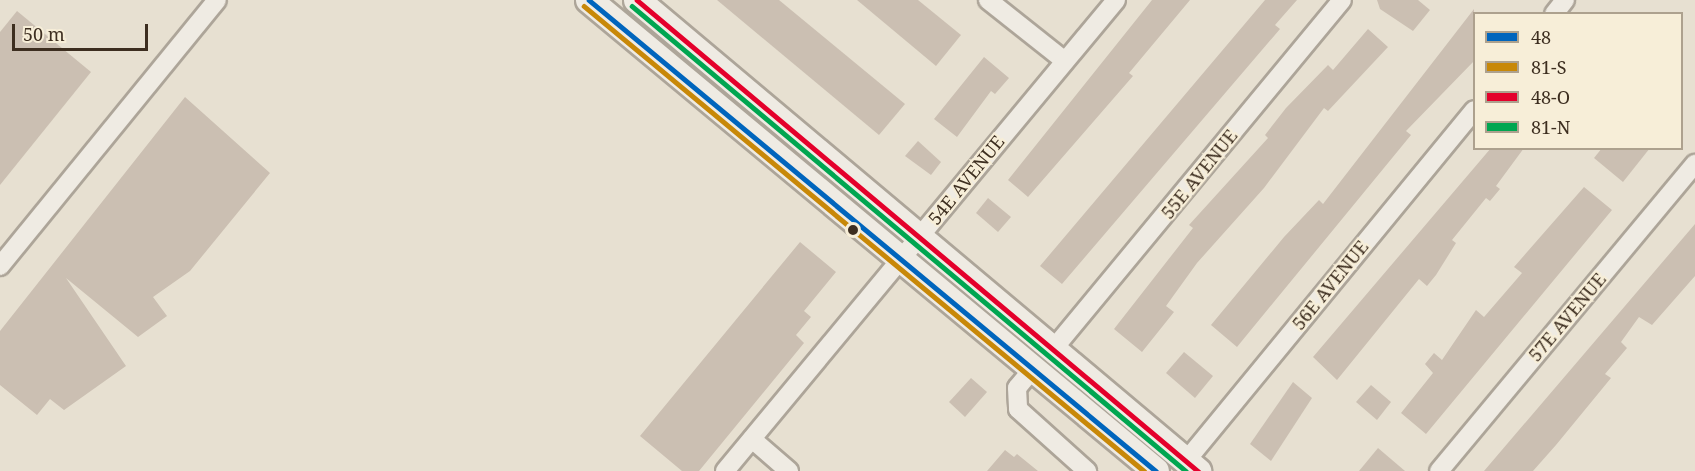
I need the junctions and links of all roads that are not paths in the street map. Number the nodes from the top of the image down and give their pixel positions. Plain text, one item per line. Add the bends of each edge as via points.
1 (217, 0) edge
2 (589, 0) edge
3 (637, 0) edge
4 (988, 0) edge
5 (1116, 0) edge
6 (1341, 0) edge
7 (1565, 0) edge
8 (1556, 12) edge
9 (1065, 61) junction
10 (1473, 111) edge
11 (1695, 164) edge
12 (921, 236) junction
13 (901, 260) junction
14 (0, 266) edge
15 (1055, 347) junction
16 (1032, 369) junction
17 (752, 439) junction
18 (1192, 466) edge
19 (725, 471) edge
20 (789, 471) edge
21 (1087, 471) edge
22 (1156, 471) edge
23 (1439, 471) edge

1 - 14 street
2 - 13 street
3 - 12 street
4 - 9 street
5 - 9 street, 54E AVENUE
6 - 15 street, 55E AVENUE
7 - 8 street
9 - 12 street, 54E AVENUE
10 - 18 street, 56E AVENUE
11 - 23 street, 57E AVENUE
12 - 13 street, 54E AVENUE
12 - 15 street
13 - 16 street
13 - 17 street, 54E AVENUE
15 - 18 street
16 - 21 street via 1017,388 1018,409
16 - 22 street
17 - 19 street, 54E AVENUE
17 - 20 street

